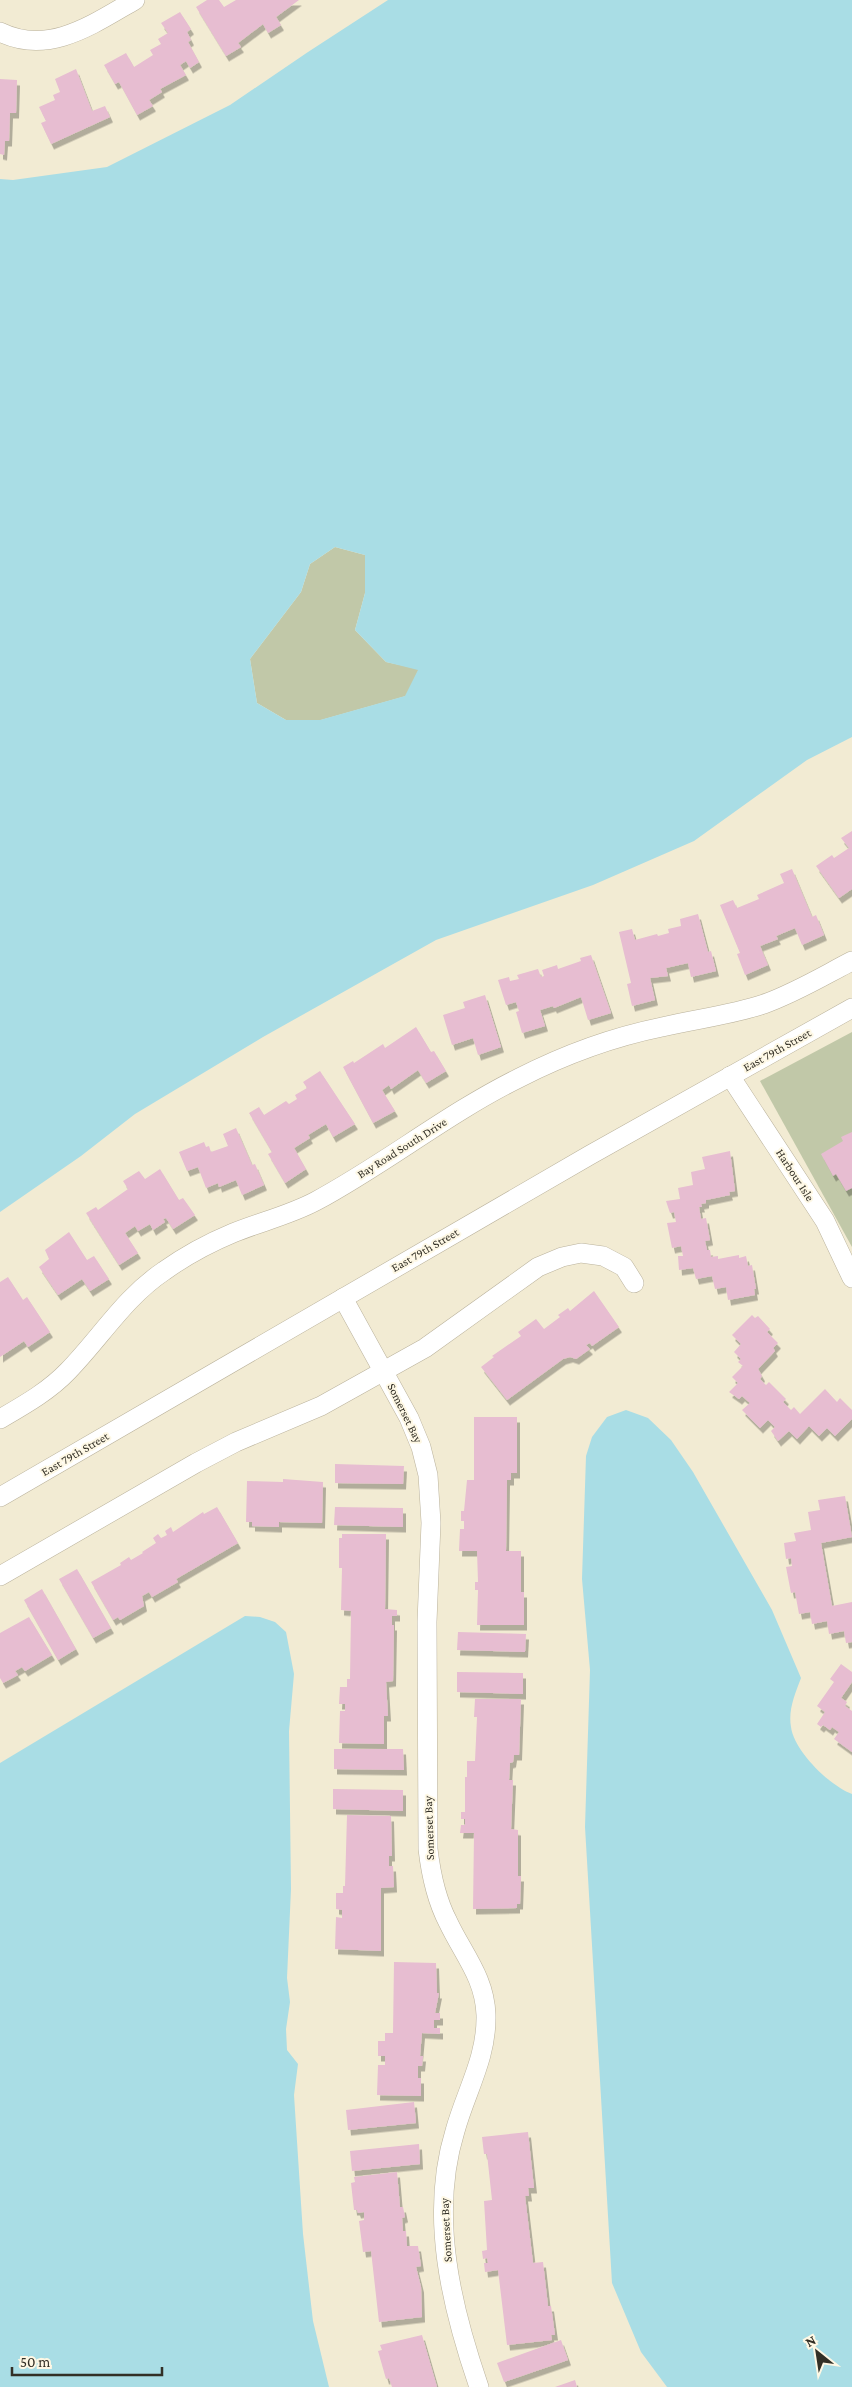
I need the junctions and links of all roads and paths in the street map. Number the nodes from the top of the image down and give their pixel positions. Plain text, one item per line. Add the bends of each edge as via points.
1 (135, 0) edge
2 (0, 32) edge
3 (852, 961) edge
4 (852, 1008) edge
5 (730, 1076) junction
6 (852, 1278) edge
7 (634, 1283) dead end
8 (343, 1298) junction
9 (384, 1371) junction
10 (0, 1419) edge
11 (0, 1497) edge
12 (0, 1576) edge
13 (479, 2387) edge

1 - 2 street via 81,31 63,37 35,41
3 - 10 street, Bay Road South Drive via 761,1005 660,1027 570,1054 485,1097 314,1202 204,1246 142,1289 67,1372 31,1401
4 - 5 street, East 79th Street
5 - 6 street, Harbour Isle via 825,1221
5 - 8 street, East 79th Street
7 - 9 street via 624,1267 603,1256 581,1253 562,1257 516,1281 425,1348
8 - 9 street, Somerset Bay
8 - 11 street, East 79th Street
9 - 12 street via 321,1406 236,1442 196,1463
9 - 13 street, Somerset Bay via 417,1437 431,1494 427,1632 428,1849 432,1876 447,1920 476,1970 485,2005 483,2053 454,2132 444,2197 448,2272

